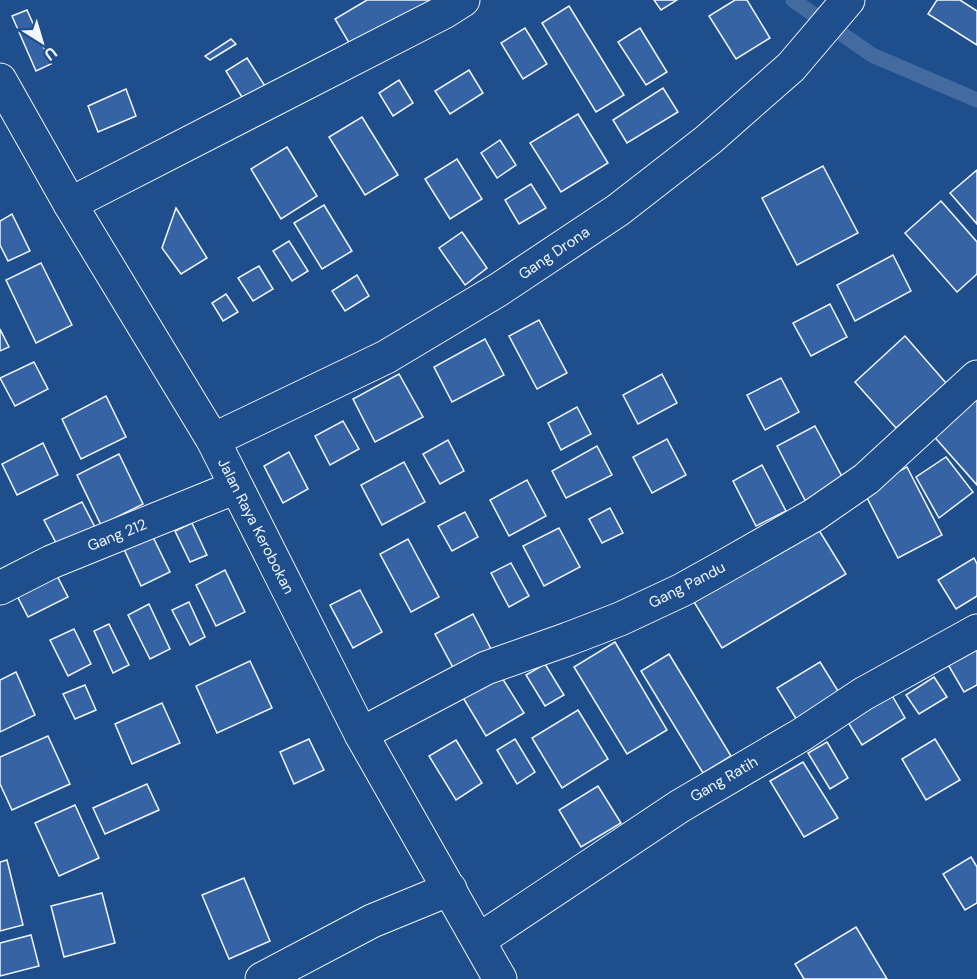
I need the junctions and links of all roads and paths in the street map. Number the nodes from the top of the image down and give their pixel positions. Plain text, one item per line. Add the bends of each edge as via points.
1 (463, 0) edge
2 (848, 0) edge
3 (0, 80) edge
4 (70, 204) junction
5 (977, 377) edge
6 (213, 440) junction
7 (236, 487) junction
8 (0, 588) edge
9 (977, 631) edge
10 (361, 734) junction
11 (450, 889) junction
12 (479, 940) junction
13 (262, 979) edge
14 (500, 979) edge

1 - 4 street
2 - 6 street, Gang Drona via 792,67 708,140 618,210 498,290 386,357
3 - 4 street, Jalan Raya Kerobokan
4 - 6 street, Jalan Raya Kerobokan
5 - 10 street, Gang Pandu via 866,479 745,555 620,619 486,668
6 - 7 street, Jalan Raya Kerobokan
7 - 8 street, Gang 212 via 51,562
7 - 10 street, Jalan Raya Kerobokan
9 - 12 street, Gang Ratih via 863,694 680,806
10 - 11 street, Jalan Raya Kerobokan
11 - 12 street, Jalan Raya Kerobokan
11 - 13 street via 372,921
12 - 14 street, Jalan Raya Kerobokan

